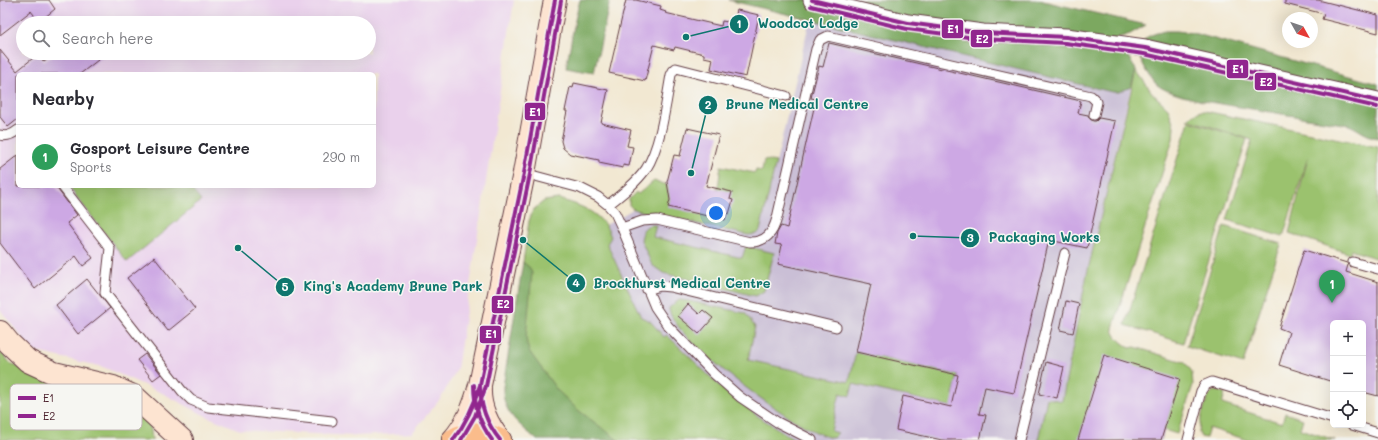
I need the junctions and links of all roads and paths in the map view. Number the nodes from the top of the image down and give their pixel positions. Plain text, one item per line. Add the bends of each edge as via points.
1 (555, 0) edge
2 (812, 0) edge
3 (786, 96) dead end
4 (1378, 101) edge
5 (1094, 115) dead end
6 (16, 132) edge
7 (0, 135) edge
8 (524, 173) junction
9 (64, 188) edge
10 (608, 205) junction
11 (622, 228) junction
12 (1065, 253) dead end
13 (1353, 262) dead end
14 (1378, 269) edge
15 (648, 290) junction
16 (836, 327) dead end
17 (0, 332) edge
18 (100, 384) edge
19 (480, 385) junction
20 (142, 403) edge
21 (155, 414) junction
22 (1330, 418) edge
23 (332, 421) dead end
24 (1362, 428) edge
25 (1378, 433) edge
26 (160, 440) edge
27 (182, 440) edge
28 (453, 440) edge
29 (500, 440) edge
30 (812, 440) edge
31 (1019, 440) edge
32 (1188, 440) edge

1 - 8 main road
2 - 4 street via 915,24 982,33 1066,37 1145,48
3 - 10 lane via 676,68 673,71 659,135 649,164 629,188
5 - 11 lane via 1096,102 1091,96 828,36 820,40 816,49 777,218 768,237 750,242 657,220 642,220
6 - 7 lane
8 - 10 lane via 580,188 598,196
8 - 19 main road
9 - 23 lane via 110,248 105,292 191,400 208,407
10 - 11 lane
11 - 15 lane
12 - 31 lane
13 - 14 lane
15 - 16 lane via 660,286 670,287
15 - 30 lane via 655,307 668,326 722,382 756,408
17 - 18 main road via 28,361 54,373
19 - 28 main road via 468,420
19 - 29 main road via 481,401 487,419
20 - 21 main road
21 - 26 main road
21 - 27 main road
22 - 32 lane via 1212,382 1205,385 1201,391
24 - 25 lane
28 - 29 main road via 476,433

